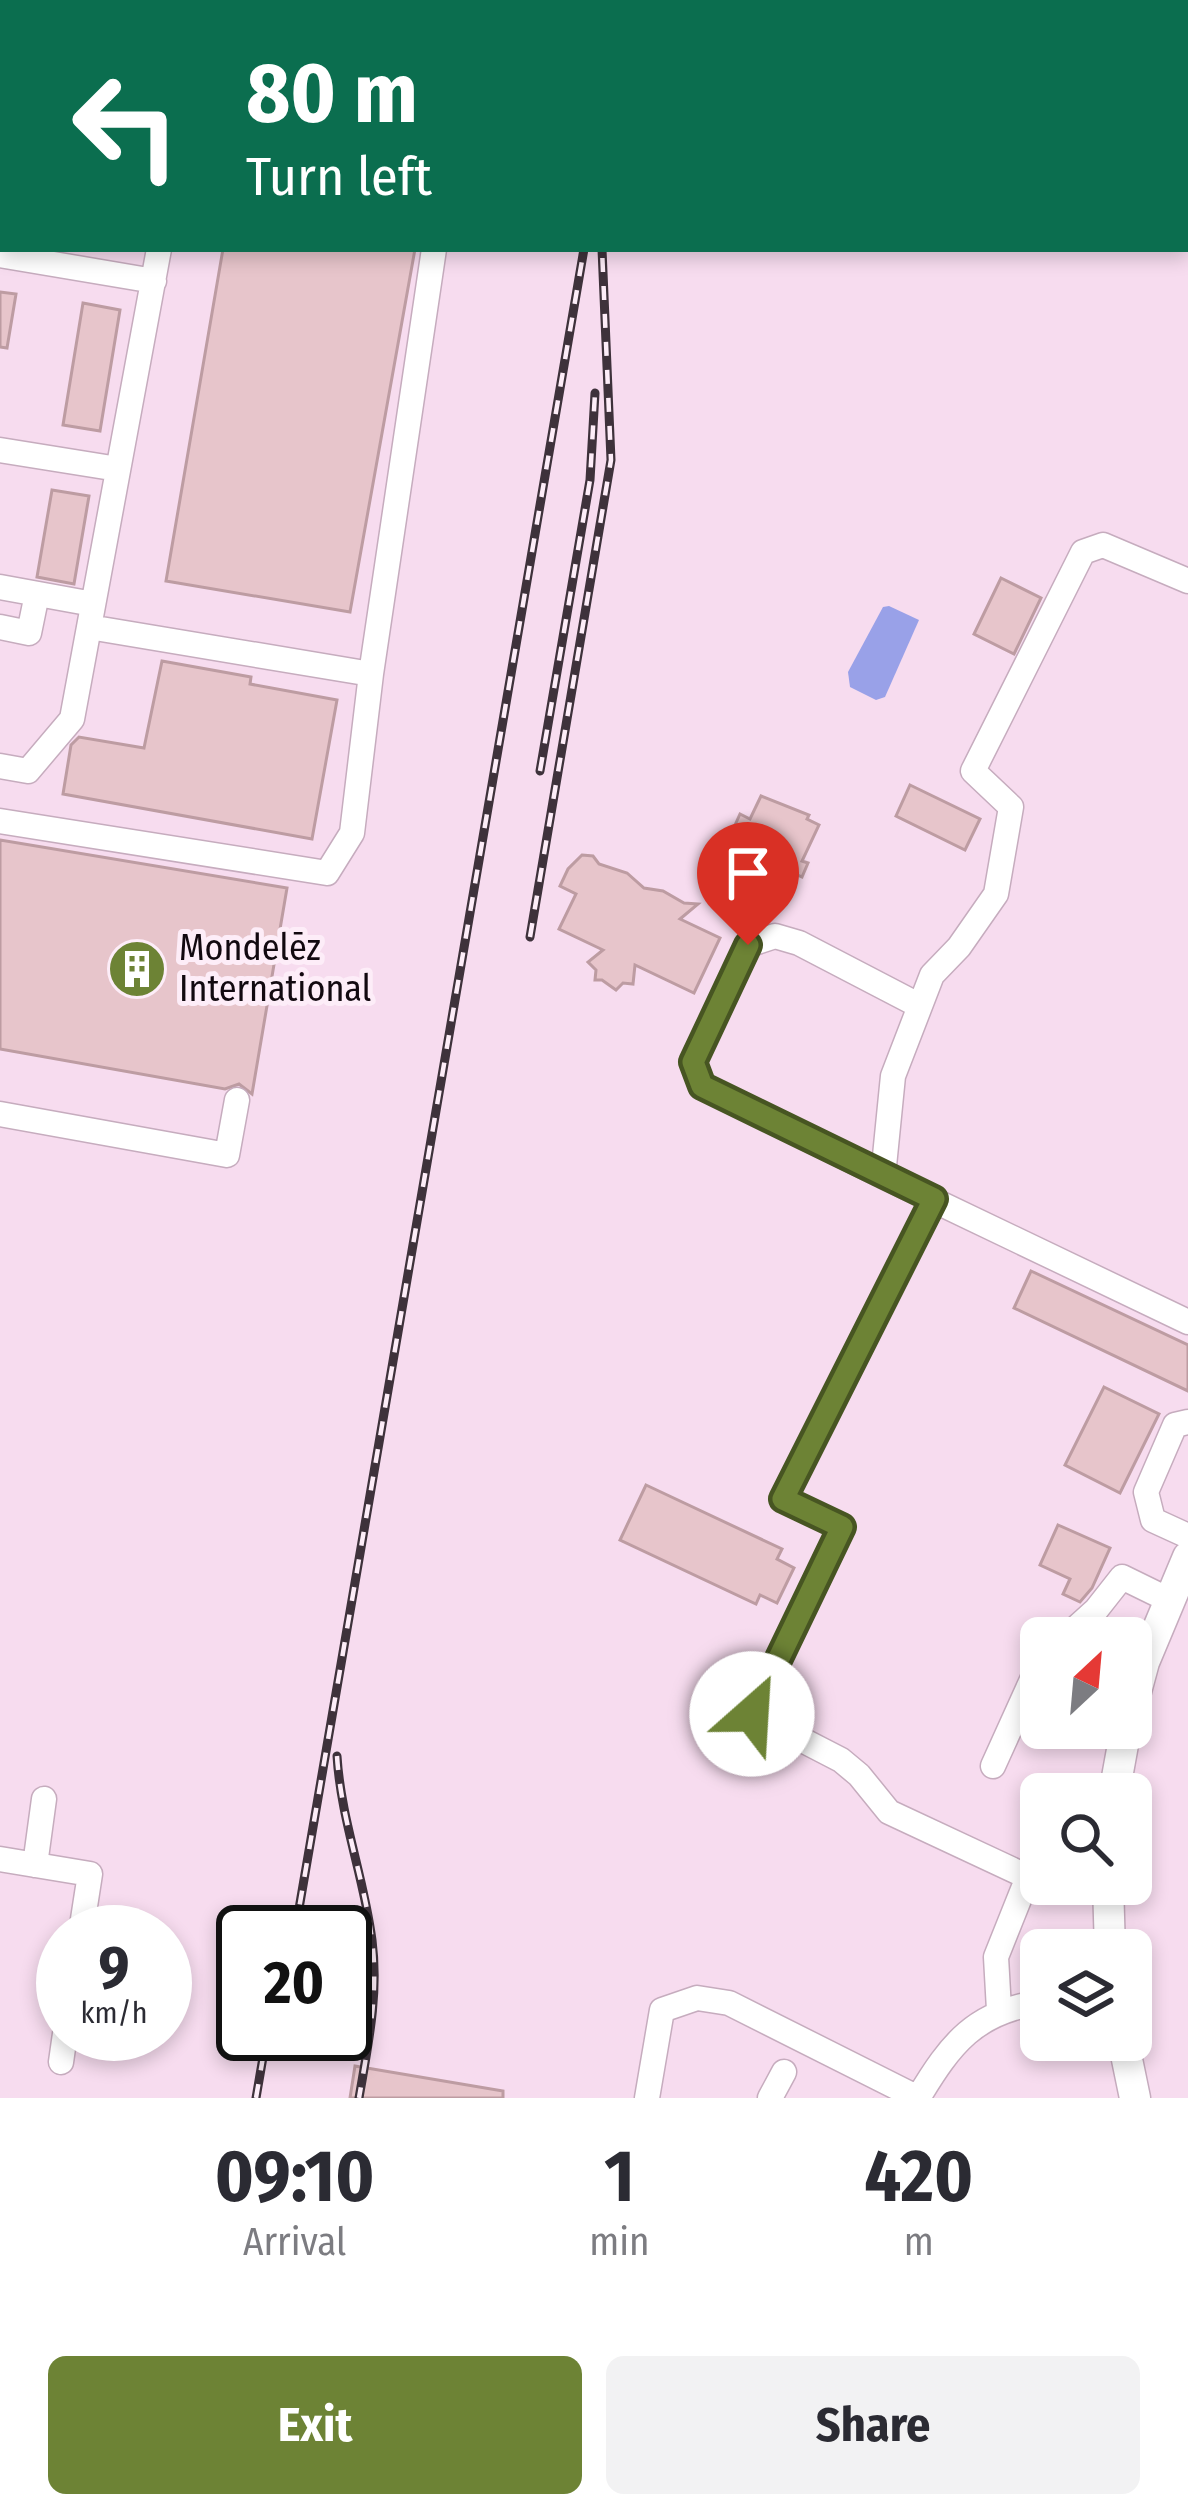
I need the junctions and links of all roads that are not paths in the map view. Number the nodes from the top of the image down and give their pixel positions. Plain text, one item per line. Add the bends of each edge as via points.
1 (159, 252) edge
2 (434, 252) edge
3 (0, 255) edge
4 (154, 280) junction
5 (0, 450) edge
6 (118, 470) junction
7 (1188, 581) edge
8 (0, 587) edge
9 (37, 594) junction
10 (91, 615) junction
11 (0, 627) edge
12 (371, 674) junction
13 (0, 766) edge
14 (0, 821) edge
15 (920, 1006) junction
16 (237, 1100) dead end
17 (0, 1114) edge
18 (884, 1176) junction
19 (934, 1199) junction
20 (1188, 1322) edge
21 (1188, 1422) edge
22 (1188, 1536) edge
23 (1188, 1557) edge
24 (1169, 1600) junction
25 (1088, 1617) edge
26 (1152, 1642) edge
27 (1020, 1706) edge
28 (993, 1766) dead end
29 (44, 1799) dead end
30 (0, 1859) edge
31 (34, 1865) junction
32 (85, 1905) edge
33 (1020, 2006) edge
34 (999, 2010) junction
35 (1128, 2061) edge
36 (784, 2072) dead end
37 (647, 2098) edge
38 (770, 2098) edge
39 (918, 2098) edge
40 (1136, 2098) edge

1 - 4 street
2 - 12 street
3 - 4 street
4 - 6 street
5 - 6 street
6 - 10 street
7 - 15 street via 1103,545 1083,552 973,771 1011,807 996,894 932,975
8 - 9 street
9 - 10 street
9 - 11 street via 29,633
10 - 12 street
10 - 13 street via 72,719 28,771
12 - 14 street via 352,833 327,873
15 - 18 street via 893,1076
15 - 18 street via 776,936 748,945 693,1062 702,1086
16 - 17 street via 226,1155
18 - 19 street
19 - 20 street
19 - 34 street via 783,1499 842,1527 752,1714 841,1760 889,1812 1028,1877 996,1957
21 - 22 street via 1175,1425 1146,1492 1153,1520
23 - 24 main road
24 - 25 street via 1121,1577
24 - 26 main road
27 - 28 street
29 - 31 street
30 - 31 street
31 - 32 street via 90,1874
33 - 34 street
34 - 39 street via 944,2055
35 - 40 main road
36 - 38 street
37 - 39 street via 662,2010 697,1998 729,2003

